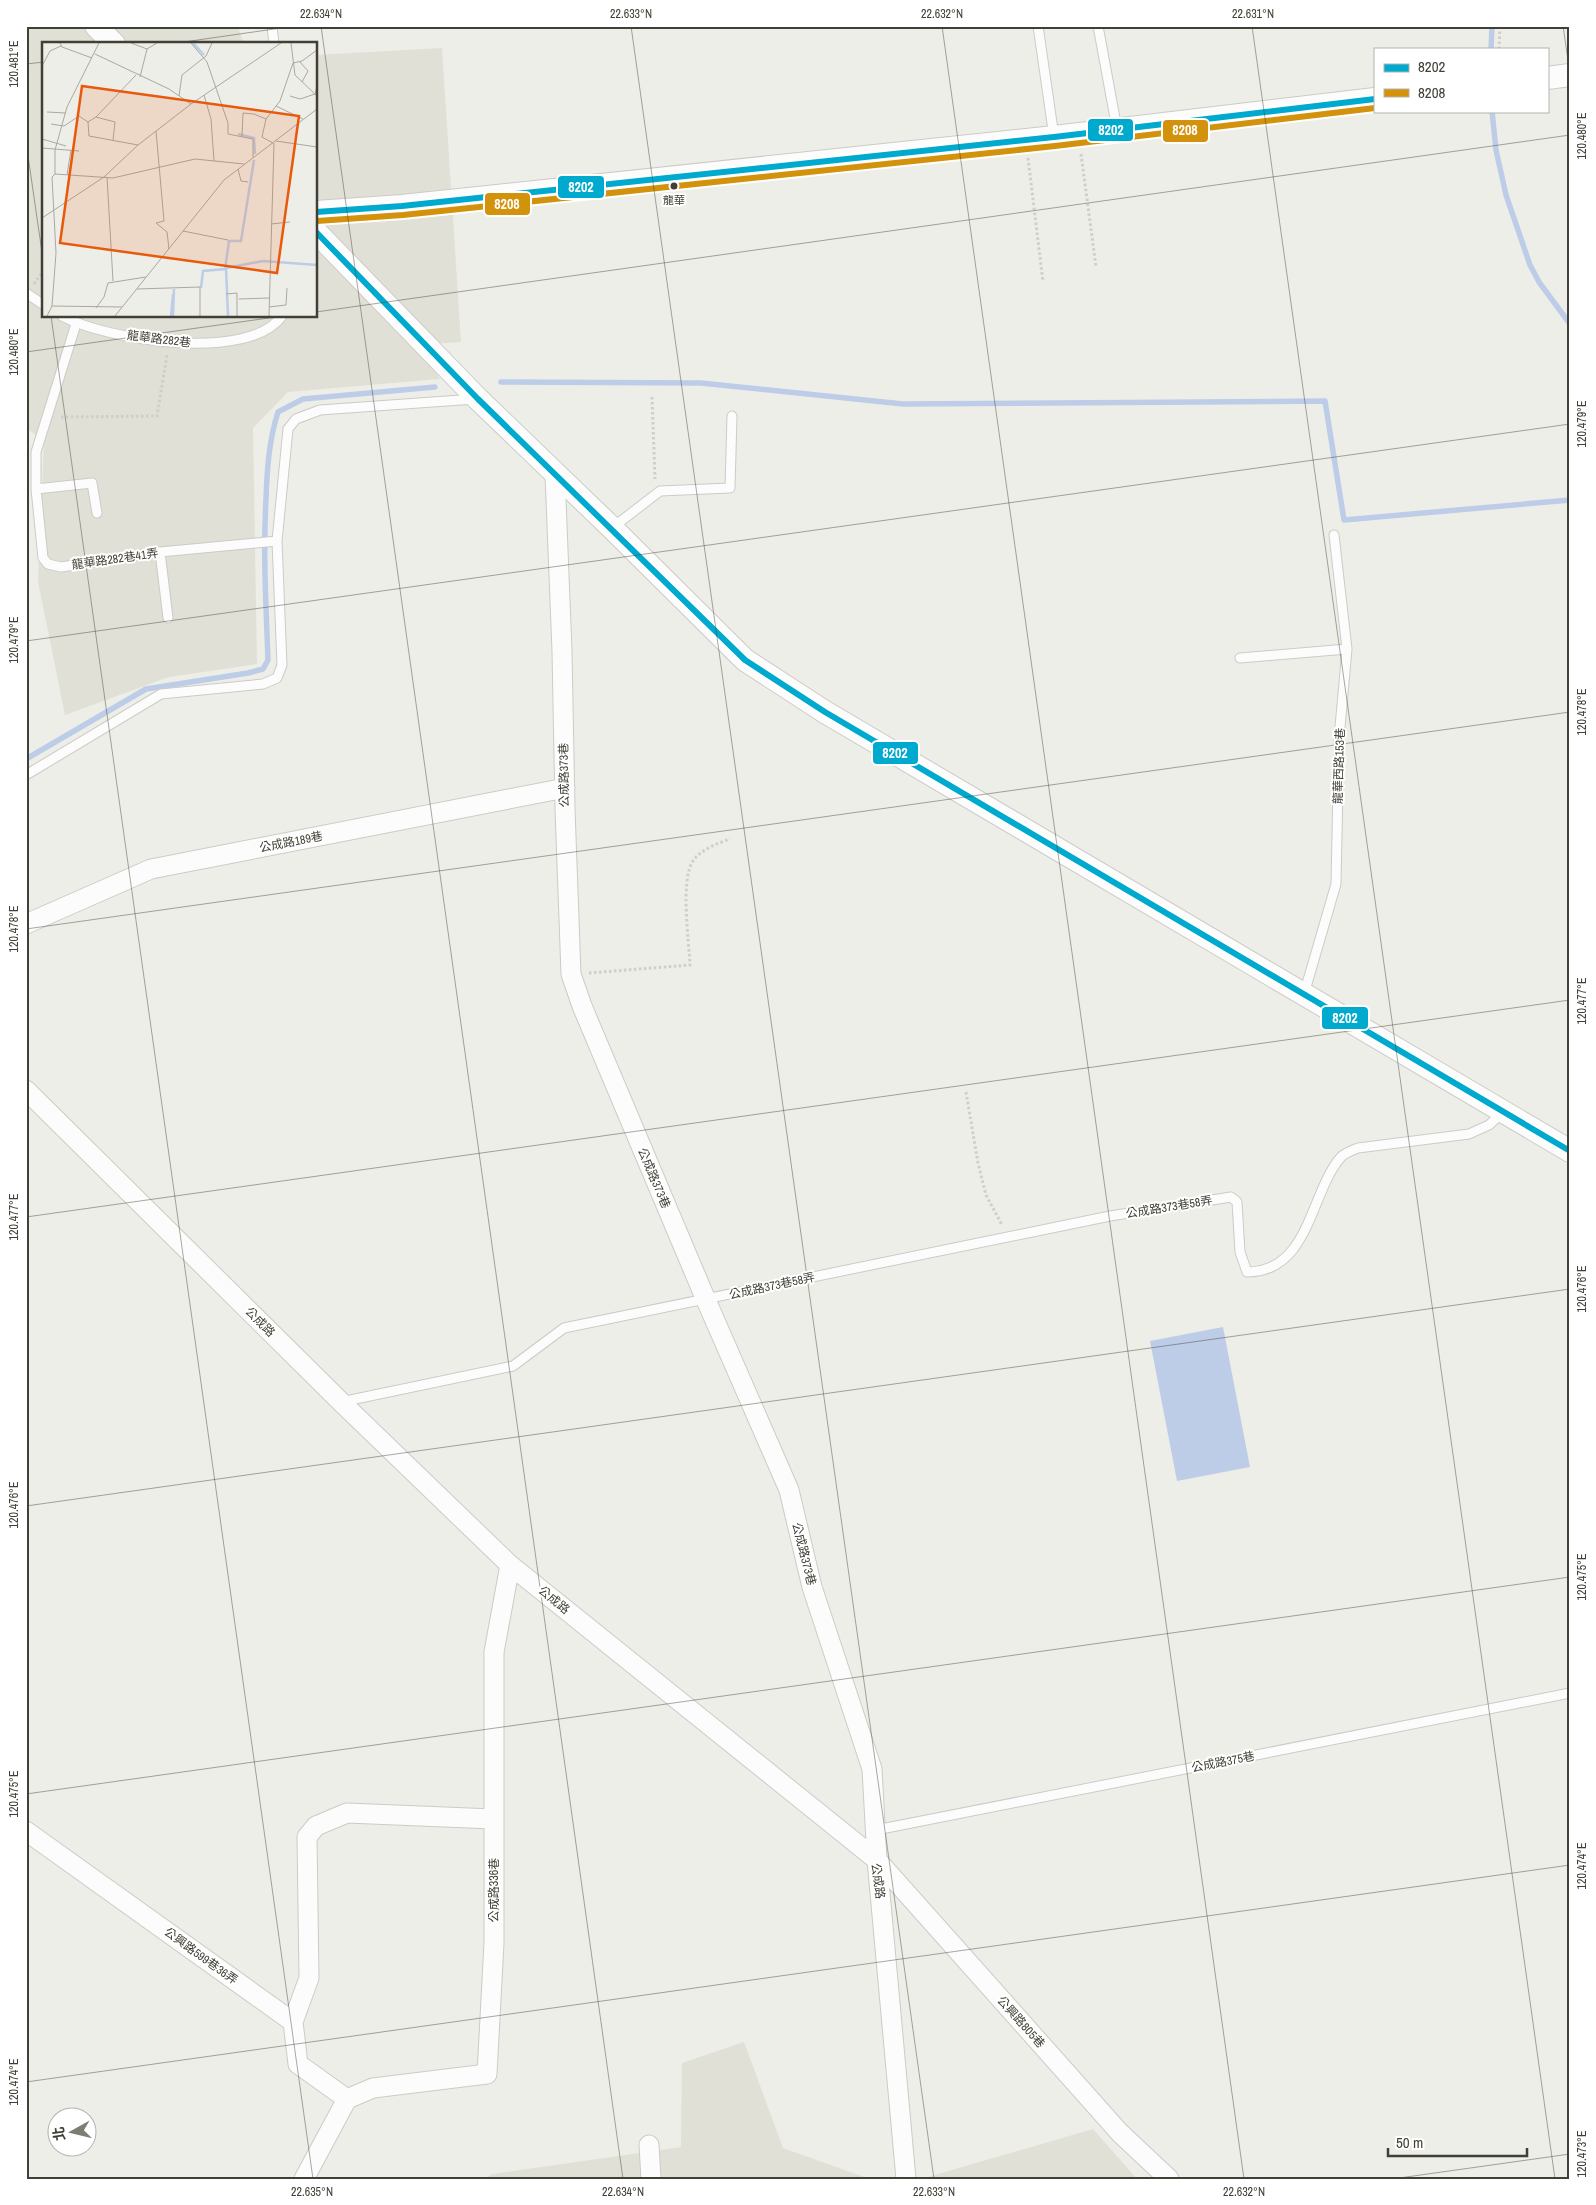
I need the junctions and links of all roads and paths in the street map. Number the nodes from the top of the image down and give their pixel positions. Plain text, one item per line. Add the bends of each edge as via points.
1 (96, 26) edge
2 (272, 26) edge
3 (1038, 26) edge
4 (1098, 26) edge
5 (1500, 26) edge
6 (112, 42) edge
7 (274, 42) edge
8 (1499, 48) edge
9 (1570, 75) edge
10 (1548, 78) edge
11 (1374, 99) edge
12 (1117, 129) junction
13 (1079, 134) junction
14 (1054, 137) junction
15 (1026, 140) junction
16 (318, 212) edge
17 (318, 234) edge
18 (1096, 267) dead end
19 (1043, 282) dead end
20 (26, 293) edge
21 (42, 304) edge
22 (66, 318) edge
23 (281, 318) edge
24 (76, 324) junction
25 (169, 342) junction
26 (652, 397) dead end
27 (478, 399) junction
28 (732, 416) dead end
29 (62, 417) dead end
30 (555, 474) junction
31 (36, 489) junction
32 (656, 495) junction
33 (97, 513) dead end
34 (612, 528) junction
35 (1334, 535) dead end
36 (273, 542) junction
37 (160, 552) junction
38 (168, 618) dead end
39 (1347, 649) junction
40 (1240, 658) dead end
41 (26, 775) edge
42 (565, 788) junction
43 (730, 839) dead end
44 (26, 924) edge
45 (571, 974) junction
46 (1304, 994) junction
47 (27, 1092) edge
48 (966, 1092) dead end
49 (1503, 1112) junction
50 (1570, 1152) edge
51 (1008, 1237) junction
52 (706, 1300) junction
53 (341, 1402) junction
54 (510, 1565) junction
55 (1570, 1693) edge
56 (493, 1819) junction
57 (876, 1830) junction
58 (26, 1831) edge
59 (877, 1860) junction
60 (293, 2022) junction
61 (347, 2099) junction
62 (649, 2145) dead end
63 (304, 2179) edge
64 (651, 2179) edge
65 (906, 2179) edge
66 (1169, 2179) edge

1 - 6 street
2 - 7 lane
3 - 14 lane
4 - 12 lane
5 - 8 path
9 - 10 street
11 - 12 street
12 - 13 street
13 - 14 street
13 - 18 path
14 - 15 street
15 - 16 street
15 - 19 path
17 - 27 street
20 - 21 lane
22 - 24 lane, 龍華路282巷
23 - 25 lane, 龍華路282巷 via 259,334 240,339 188,345
24 - 25 lane, 龍華路282巷
24 - 31 lane, 龍華路282巷41弄 via 36,452
25 - 29 path via 157,416
26 - 32 path
27 - 30 street
27 - 36 lane via 320,410 296,419 288,429
28 - 32 lane via 730,488 660,491
30 - 34 street
30 - 42 street, 公成路373巷
31 - 33 lane via 92,483
31 - 37 lane, 龍華路282巷41弄 via 43,558 48,564 61,567
32 - 34 lane
34 - 46 street via 745,660 825,712
35 - 39 lane, 龍華西路153巷
36 - 37 lane, 龍華路282巷41弄
36 - 41 lane via 282,665 277,678 263,684 161,694
37 - 38 lane
39 - 40 lane
39 - 46 lane, 龍華西路153巷 via 1339,738 1336,884
42 - 44 street, 公成路189巷 via 151,869
42 - 45 street, 公成路373巷
43 - 45 path via 717,843 693,860 687,877 690,965
45 - 52 street, 公成路373巷
46 - 49 street
47 - 53 street, 公成路
48 - 51 path via 986,1194
49 - 50 street
49 - 51 lane, 公成路373巷58弄 via 1489,1125 1469,1134 1358,1148 1342,1156 1289,1257 1260,1272 1247,1272 1240,1252 1237,1202 1231,1197 1110,1216
51 - 52 lane, 公成路373巷58弄
52 - 53 lane, 公成路373巷58弄 via 564,1328 513,1366
52 - 57 street, 公成路373巷 via 789,1490 812,1587 872,1770
53 - 54 street, 公成路
54 - 56 street, 公成路336巷 via 494,1652
54 - 59 street, 公成路
55 - 57 lane, 公成路375巷
56 - 60 street via 347,1814 316,1826 307,1837 309,1978
56 - 61 street, 公成路336巷 via 494,1942 487,2074 373,2088
57 - 59 street, 公成路373巷
58 - 60 street, 公興路599巷36弄
59 - 65 street, 公成路
59 - 66 street, 公興路805巷 via 1120,2133
60 - 61 street via 298,2064
61 - 63 street
62 - 64 street

